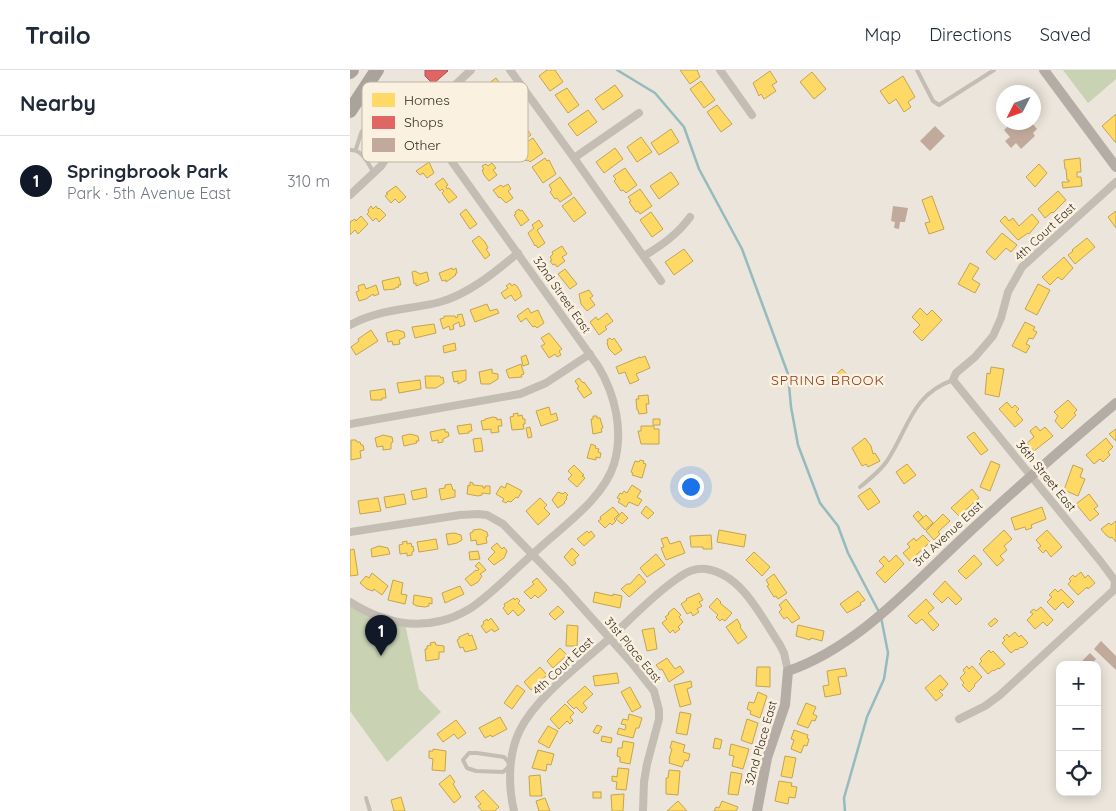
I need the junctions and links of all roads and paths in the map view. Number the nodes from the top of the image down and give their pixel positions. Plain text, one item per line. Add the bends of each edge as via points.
1 (472, 70) edge
2 (510, 70) edge
3 (720, 70) edge
4 (917, 70) edge
5 (994, 70) edge
6 (1044, 70) edge
7 (459, 82) edge
8 (519, 82) edge
9 (362, 93) edge
10 (528, 95) edge
11 (350, 111) edge
12 (639, 114) dead end
13 (752, 115) dead end
14 (362, 132) edge
15 (356, 149) junction
16 (350, 150) edge
17 (362, 155) edge
18 (574, 158) junction
19 (367, 162) edge
20 (384, 162) edge
21 (453, 162) edge
22 (1116, 167) edge
23 (374, 173) junction
24 (1116, 182) edge
25 (350, 195) edge
26 (690, 217) dead end
27 (518, 252) junction
28 (644, 256) junction
29 (661, 281) dead end
30 (350, 325) edge
31 (590, 354) junction
32 (953, 380) junction
33 (1116, 403) edge
34 (350, 424) edge
35 (1031, 475) junction
36 (860, 487) dead end
37 (350, 532) edge
38 (533, 553) junction
39 (704, 569) joint
40 (350, 602) edge
41 (610, 638) junction
42 (788, 671) junction
43 (959, 719) dead end
44 (511, 765) junction
45 (366, 798) dead end
46 (370, 811) edge
47 (514, 811) edge
48 (643, 811) edge
49 (757, 811) edge

1 - 7 street
2 - 8 street
3 - 13 street
4 - 5 lane via 933,101 940,104
6 - 22 street
9 - 11 highway
10 - 18 street
12 - 18 street
14 - 15 lane
15 - 16 lane
15 - 17 lane
18 - 28 street
19 - 23 lane
20 - 23 street
21 - 27 street, 32nd Street East
23 - 25 street
24 - 32 street, 4th Court East via 1022,267 1008,292 993,336
26 - 28 street via 669,240
27 - 30 street via 496,272 448,300 384,312
27 - 31 street, 32nd Street East
28 - 29 street
31 - 34 street via 546,383 520,394
31 - 38 street, 32nd Street East via 608,382 617,418 618,437 611,473 589,502
32 - 35 street, 36th Street East
32 - 36 lane via 934,390 915,407 888,459
33 - 35 street, 3rd Avenue East
35 - 42 street, 3rd Avenue East via 873,620 832,651
35 - 43 street, 36th Street East via 1115,581 1114,590 1000,695
37 - 38 street, 31st Place East via 460,515 487,515 503,524
38 - 40 street, 32nd Street East via 472,607 438,622 392,622
38 - 41 street, 31st Place East
39 - 41 street, 4th Court East via 678,578
39 - 42 street, 32nd Place East via 723,574 738,584 780,645
41 - 44 street, 4th Court East via 535,708 520,731
41 - 48 street, 31st Place East via 654,691 659,710 658,728 646,764
42 - 49 street, 32nd Place East via 786,705 767,758
44 - 44 lane via 504,756 477,753 469,754 464,760 467,768 476,771 503,772
44 - 47 street, 4th Court East
45 - 46 lane

